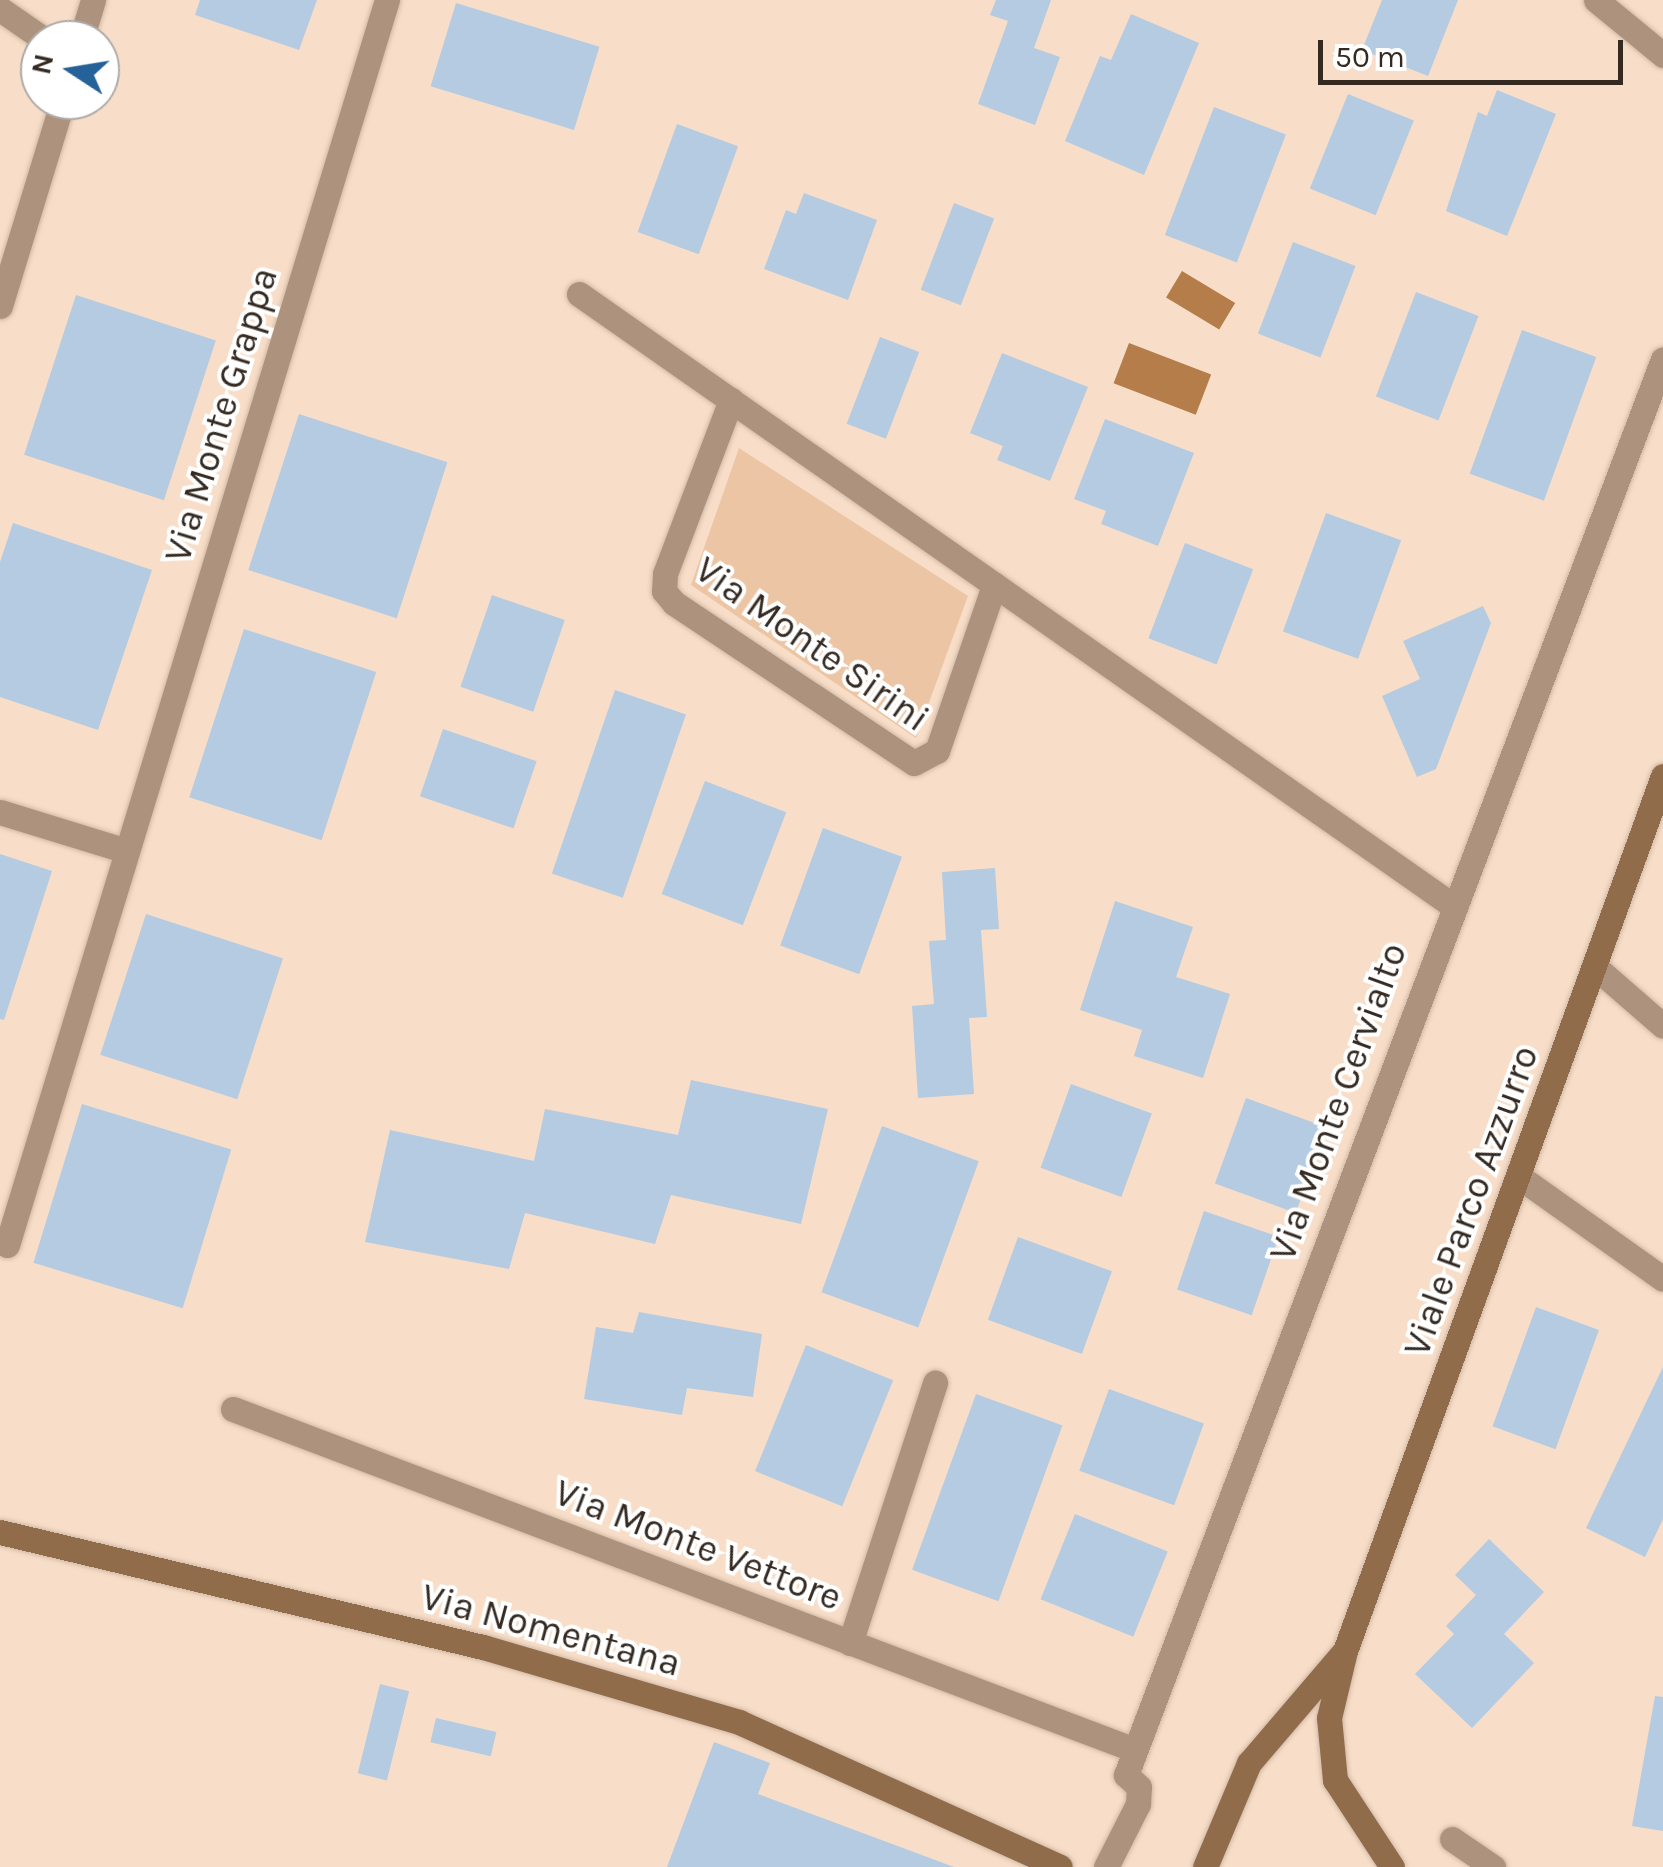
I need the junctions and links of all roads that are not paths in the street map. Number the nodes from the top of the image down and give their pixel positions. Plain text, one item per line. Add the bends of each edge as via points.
1 (387, 0) edge
2 (1596, 0) edge
3 (1663, 55) edge
4 (56, 120) edge
5 (578, 294) dead end
6 (0, 306) edge
7 (1663, 359) edge
8 (731, 400) junction
9 (994, 585) junction
10 (1663, 776) edge
11 (0, 812) edge
12 (127, 851) junction
13 (1452, 905) junction
14 (1594, 966) junction
15 (1663, 1026) edge
16 (1521, 1178) junction
17 (8, 1245) dead end
18 (1663, 1279) edge
19 (935, 1384) dead end
20 (233, 1409) dead end
21 (0, 1532) edge
22 (850, 1643) junction
23 (1345, 1651) junction
24 (1136, 1750) junction
25 (1452, 1839) dead end
26 (1380, 1861) edge
27 (1060, 1867) edge
28 (1106, 1867) edge
29 (1206, 1867) edge
30 (1492, 1867) edge

1 - 12 street, Via Monte Grappa
2 - 3 street
4 - 6 street
5 - 8 street
7 - 13 street, Via Monte Cervialto
8 - 9 street
8 - 9 street, Via Monte Sirini via 665,574 664,591 674,603 894,756 914,763 937,751
9 - 13 street
10 - 14 street, Viale Parco Azzurro
11 - 12 street
12 - 17 street, Via Monte Grappa
13 - 24 street, Via Monte Cervialto
14 - 15 street
14 - 16 street, Viale Parco Azzurro
16 - 18 street
16 - 23 street, Viale Parco Azzurro
19 - 22 street
20 - 22 street, Via Monte Vettore
21 - 27 street, Via Nomentana via 483,1647 739,1722
22 - 24 street, Via Monte Vettore
23 - 26 street via 1329,1718 1335,1780
23 - 29 street via 1250,1763
24 - 28 street, Via Monte Cervialto via 1126,1775 1139,1788 1138,1804
25 - 30 street

